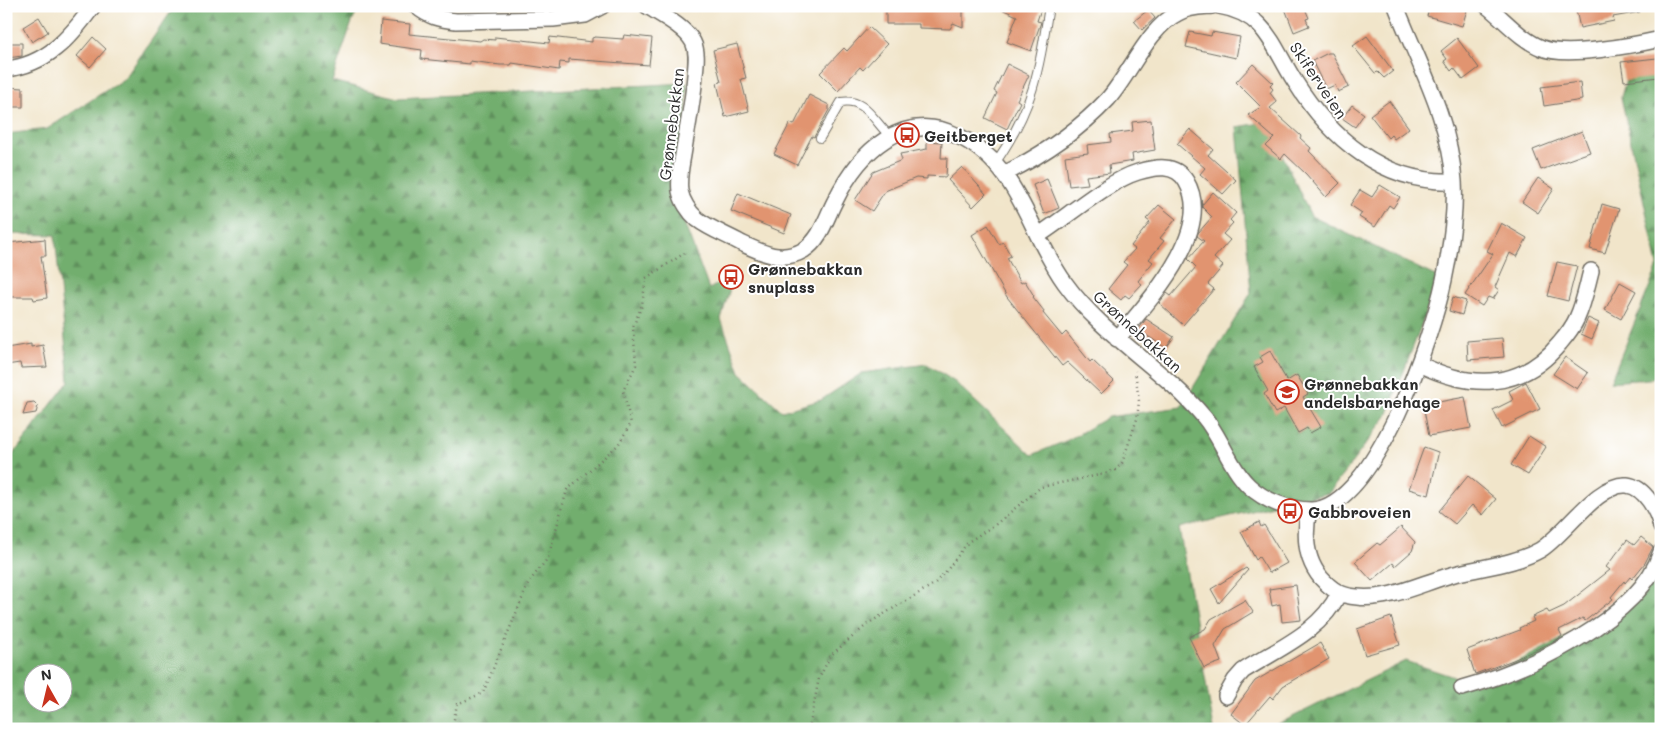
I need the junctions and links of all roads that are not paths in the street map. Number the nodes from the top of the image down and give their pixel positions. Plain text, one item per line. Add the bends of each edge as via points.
1 (93, 6) edge
2 (416, 6) edge
3 (602, 6) edge
4 (647, 6) edge
5 (1050, 6) edge
6 (1212, 6) edge
7 (1219, 6) edge
8 (1396, 6) edge
9 (1487, 6) edge
10 (1661, 40) edge
11 (6, 68) edge
12 (890, 136) junction
13 (820, 138) dead end
14 (1001, 168) junction
15 (1454, 181) junction
16 (1039, 235) junction
17 (1591, 270) dead end
18 (1117, 339) junction
19 (1419, 364) junction
20 (1309, 510) junction
21 (1661, 527) edge
22 (1661, 552) edge
23 (1339, 593) junction
24 (1462, 688) dead end
25 (1226, 696) dead end

1 - 11 street via 46,57 20,67
2 - 3 street via 426,15 440,20 553,19 585,15
4 - 12 street, Grønnebakkan via 693,40 695,78 680,189 684,203 694,217 712,228 767,255 790,255 804,250 821,232 856,164
5 - 14 lane via 1035,85
6 - 14 street via 1189,9 1170,18 1108,99 1046,150
7 - 15 street, Skiferveien via 1241,12 1265,30 1310,103 1335,134 1349,145 1367,158 1401,174
8 - 15 street, Grønnebakkan via 1441,119
9 - 10 street via 1529,42 1544,49 1560,52 1600,49
12 - 13 lane via 865,108 854,101 846,101 841,102
12 - 14 street, Grønnebakkan via 907,130 949,132 984,150
14 - 16 street, Grønnebakkan
15 - 19 street, Grønnebakkan via 1453,233 1443,284
16 - 18 street, Grønnebakkan via 1074,295
16 - 18 street via 1110,186 1137,172 1161,167 1177,170 1182,176 1187,183 1192,207 1182,251 1158,290
17 - 19 street via 1577,320 1540,365 1510,378 1475,382 1456,379
18 - 20 street, Grønnebakkan via 1166,378 1206,419 1246,484 1264,499
19 - 20 street, Grønnebakkan via 1383,444 1368,467 1334,502
20 - 23 street via 1305,529 1310,559 1320,577
21 - 23 street via 1654,508 1642,493 1626,485 1616,486 1588,506 1550,543 1526,556 1383,596 1358,598
22 - 24 street via 1648,579 1606,620 1537,660 1496,678
23 - 25 street via 1326,616 1312,629 1243,671

